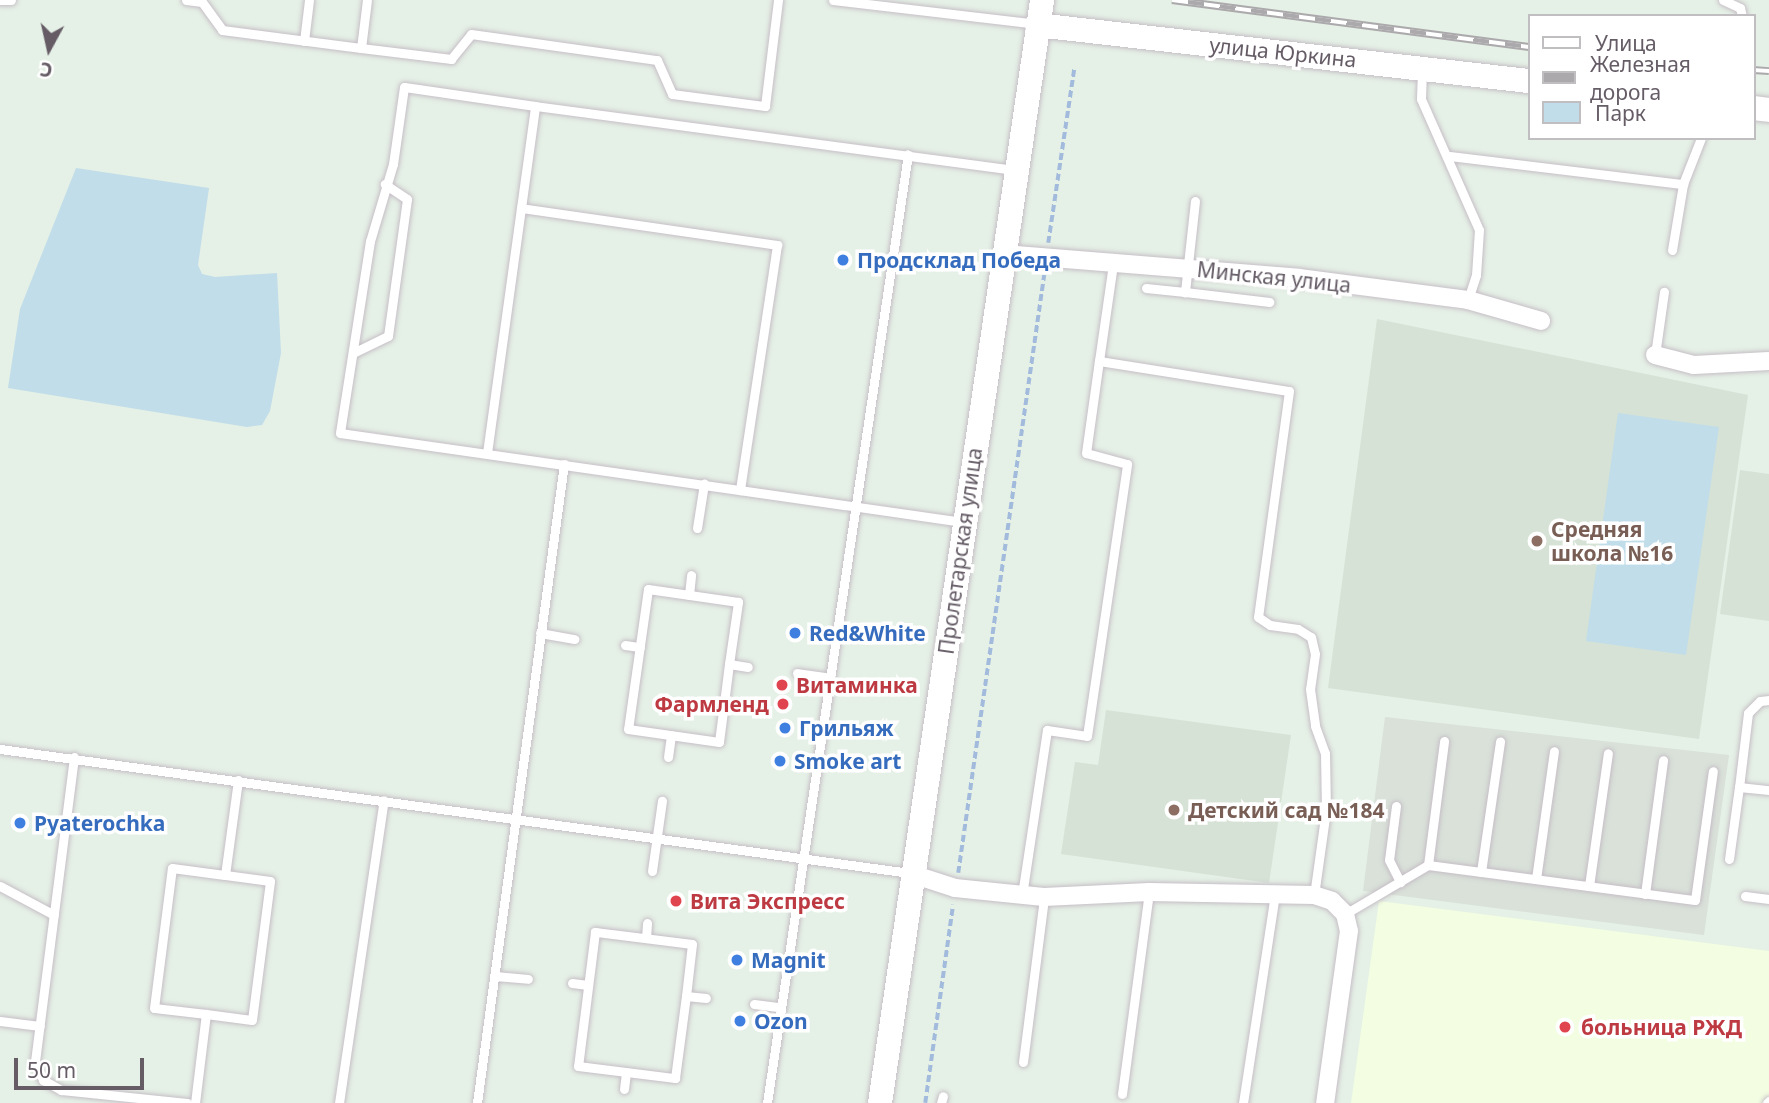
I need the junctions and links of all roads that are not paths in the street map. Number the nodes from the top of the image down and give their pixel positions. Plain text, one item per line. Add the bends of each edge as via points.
1 (0, 0) edge
2 (11, 0) edge
3 (186, 0) edge
4 (309, 0) edge
5 (367, 0) edge
6 (778, 0) edge
7 (833, 0) edge
8 (1042, 0) edge
9 (1723, 0) edge
10 (1742, 14) edge
11 (1037, 24) junction
12 (304, 41) junction
13 (361, 48) junction
14 (1422, 68) junction
15 (1528, 81) edge
16 (536, 106) junction
17 (1700, 140) edge
18 (908, 154) junction
19 (1450, 156) junction
20 (1016, 170) junction
21 (385, 184) junction
22 (1683, 184) junction
23 (1195, 201) dead end
24 (521, 208) junction
25 (1672, 250) dead end
26 (1003, 254) junction
27 (1113, 264) junction
28 (1188, 268) junction
29 (1146, 288) dead end
30 (1185, 292) junction
31 (1664, 292) dead end
32 (1468, 300) junction
33 (1269, 302) dead end
34 (1541, 321) dead end
35 (353, 353) junction
36 (1655, 355) joint
37 (1099, 361) junction
38 (1769, 361) edge
39 (486, 453) junction
40 (564, 464) junction
41 (704, 484) junction
42 (740, 490) junction
43 (857, 507) junction
44 (965, 522) junction
45 (697, 528) dead end
46 (691, 576) dead end
47 (689, 595) junction
48 (540, 633) junction
49 (574, 639) dead end
50 (625, 645) dead end
51 (640, 647) junction
52 (729, 664) junction
53 (748, 667) dead end
54 (797, 673) dead end
55 (831, 678) junction
56 (1769, 700) edge
57 (671, 735) junction
58 (1444, 741) dead end
59 (1500, 741) dead end
60 (0, 748) edge
61 (1554, 751) dead end
62 (1608, 753) dead end
63 (74, 757) junction
64 (668, 757) dead end
65 (1663, 760) dead end
66 (1713, 771) dead end
67 (238, 780) junction
68 (1740, 786) junction
69 (1769, 790) edge
70 (384, 800) junction
71 (662, 801) dead end
72 (1396, 806) dead end
73 (515, 817) junction
74 (657, 837) junction
75 (804, 858) junction
76 (1729, 859) dead end
77 (1428, 865) junction
78 (652, 871) dead end
79 (1481, 872) junction
80 (912, 874) junction
81 (225, 875) junction
82 (1536, 879) junction
83 (1400, 881) junction
84 (0, 886) edge
85 (1589, 886) junction
86 (1149, 892) junction
87 (1275, 894) junction
88 (1645, 894) junction
89 (1022, 895) junction
90 (1314, 895) junction
91 (1745, 896) dead end
92 (1044, 897) junction
93 (1769, 899) edge
94 (1345, 914) junction
95 (54, 915) junction
96 (647, 923) dead end
97 (646, 938) junction
98 (495, 975) junction
99 (528, 979) dead end
100 (572, 983) dead end
101 (588, 985) junction
102 (686, 996) junction
103 (706, 998) dead end
104 (754, 1004) dead end
105 (780, 1007) junction
106 (206, 1014) junction
107 (0, 1021) edge
108 (40, 1026) junction
109 (1023, 1062) dead end
110 (626, 1072) junction
111 (624, 1089) dead end
112 (1122, 1094) dead end
113 (187, 1103) edge
114 (195, 1103) edge
115 (339, 1103) edge
116 (477, 1103) edge
117 (767, 1103) edge
118 (880, 1103) edge
119 (1243, 1103) edge
120 (1325, 1103) edge

1 - 2 lane
3 - 12 lane via 202,2 222,30
4 - 12 lane
5 - 13 lane
6 - 13 lane via 765,106 672,94 657,60 471,34 451,59
7 - 11 lane
8 - 11 main road, Пролетарская улица
9 - 10 lane via 1740,8
11 - 14 main road, улица Юркина
11 - 20 main road, Пролетарская улица
12 - 13 lane
14 - 15 main road, улица Юркина
14 - 19 lane via 1421,99
16 - 18 lane
16 - 21 lane via 404,87 393,164
16 - 24 lane
17 - 22 lane
18 - 20 lane
18 - 43 lane
19 - 22 lane
19 - 32 lane via 1479,230 1476,275
20 - 26 main road, Пролетарская улица
21 - 35 lane
21 - 35 lane via 407,199 388,336
22 - 25 lane
23 - 28 lane
24 - 39 lane
24 - 42 lane via 778,245
26 - 27 street, Минская улица
26 - 44 main road, Пролетарская улица
27 - 28 street, Минская улица
27 - 37 lane
28 - 30 lane
28 - 32 street, Минская улица
29 - 30 lane
30 - 33 lane
31 - 36 lane
32 - 34 street, Минская улица
35 - 39 lane via 340,433
36 - 38 street via 1694,365
37 - 89 lane via 1086,453 1127,464 1125,478 1087,736 1048,730
37 - 90 lane via 1289,391 1258,617 1311,637 1315,654 1310,689 1315,726 1325,753 1325,810
39 - 40 lane
40 - 41 lane
40 - 48 lane
41 - 42 lane
41 - 45 lane
42 - 43 lane
43 - 44 lane
43 - 55 lane
44 - 80 main road, Пролетарская улица
46 - 47 lane
47 - 51 lane via 648,589
47 - 52 lane via 738,602
48 - 49 lane
48 - 73 lane
50 - 51 lane
51 - 57 lane via 628,729
52 - 53 lane
52 - 57 lane via 719,742
54 - 55 lane
55 - 75 lane
56 - 68 lane via 1760,701 1748,713
57 - 64 lane
58 - 77 lane
59 - 79 lane
60 - 63 lane
61 - 82 lane
62 - 85 lane
63 - 67 lane
63 - 95 lane
65 - 88 lane
66 - 88 lane via 1695,900
67 - 70 lane
67 - 81 lane
68 - 69 lane
68 - 76 lane
70 - 73 lane
70 - 115 lane
71 - 74 lane
72 - 83 lane via 1389,860
73 - 74 lane
73 - 98 lane
74 - 75 lane
74 - 78 lane
75 - 80 lane
75 - 105 lane
77 - 79 lane
77 - 83 lane
79 - 82 lane
80 - 89 street via 956,888
80 - 118 main road, Пролетарская улица
81 - 106 lane via 270,881 252,1020
81 - 106 lane via 172,868 154,1008
82 - 85 lane
83 - 94 lane
84 - 95 lane
85 - 88 lane
86 - 87 street
86 - 92 street
86 - 112 lane
87 - 90 street
87 - 119 lane
89 - 92 street
90 - 94 street via 1332,901
91 - 93 lane
92 - 109 lane
94 - 120 street via 1349,930
95 - 108 lane
96 - 97 lane
97 - 101 lane via 595,932
97 - 102 lane via 692,944
98 - 99 lane
98 - 116 lane
100 - 101 lane
101 - 110 lane via 578,1066
102 - 103 lane
102 - 110 lane via 676,1078
104 - 105 lane
105 - 117 lane
106 - 114 lane
107 - 108 lane
108 - 113 lane via 36,1062 43,1080 61,1090
110 - 111 lane

